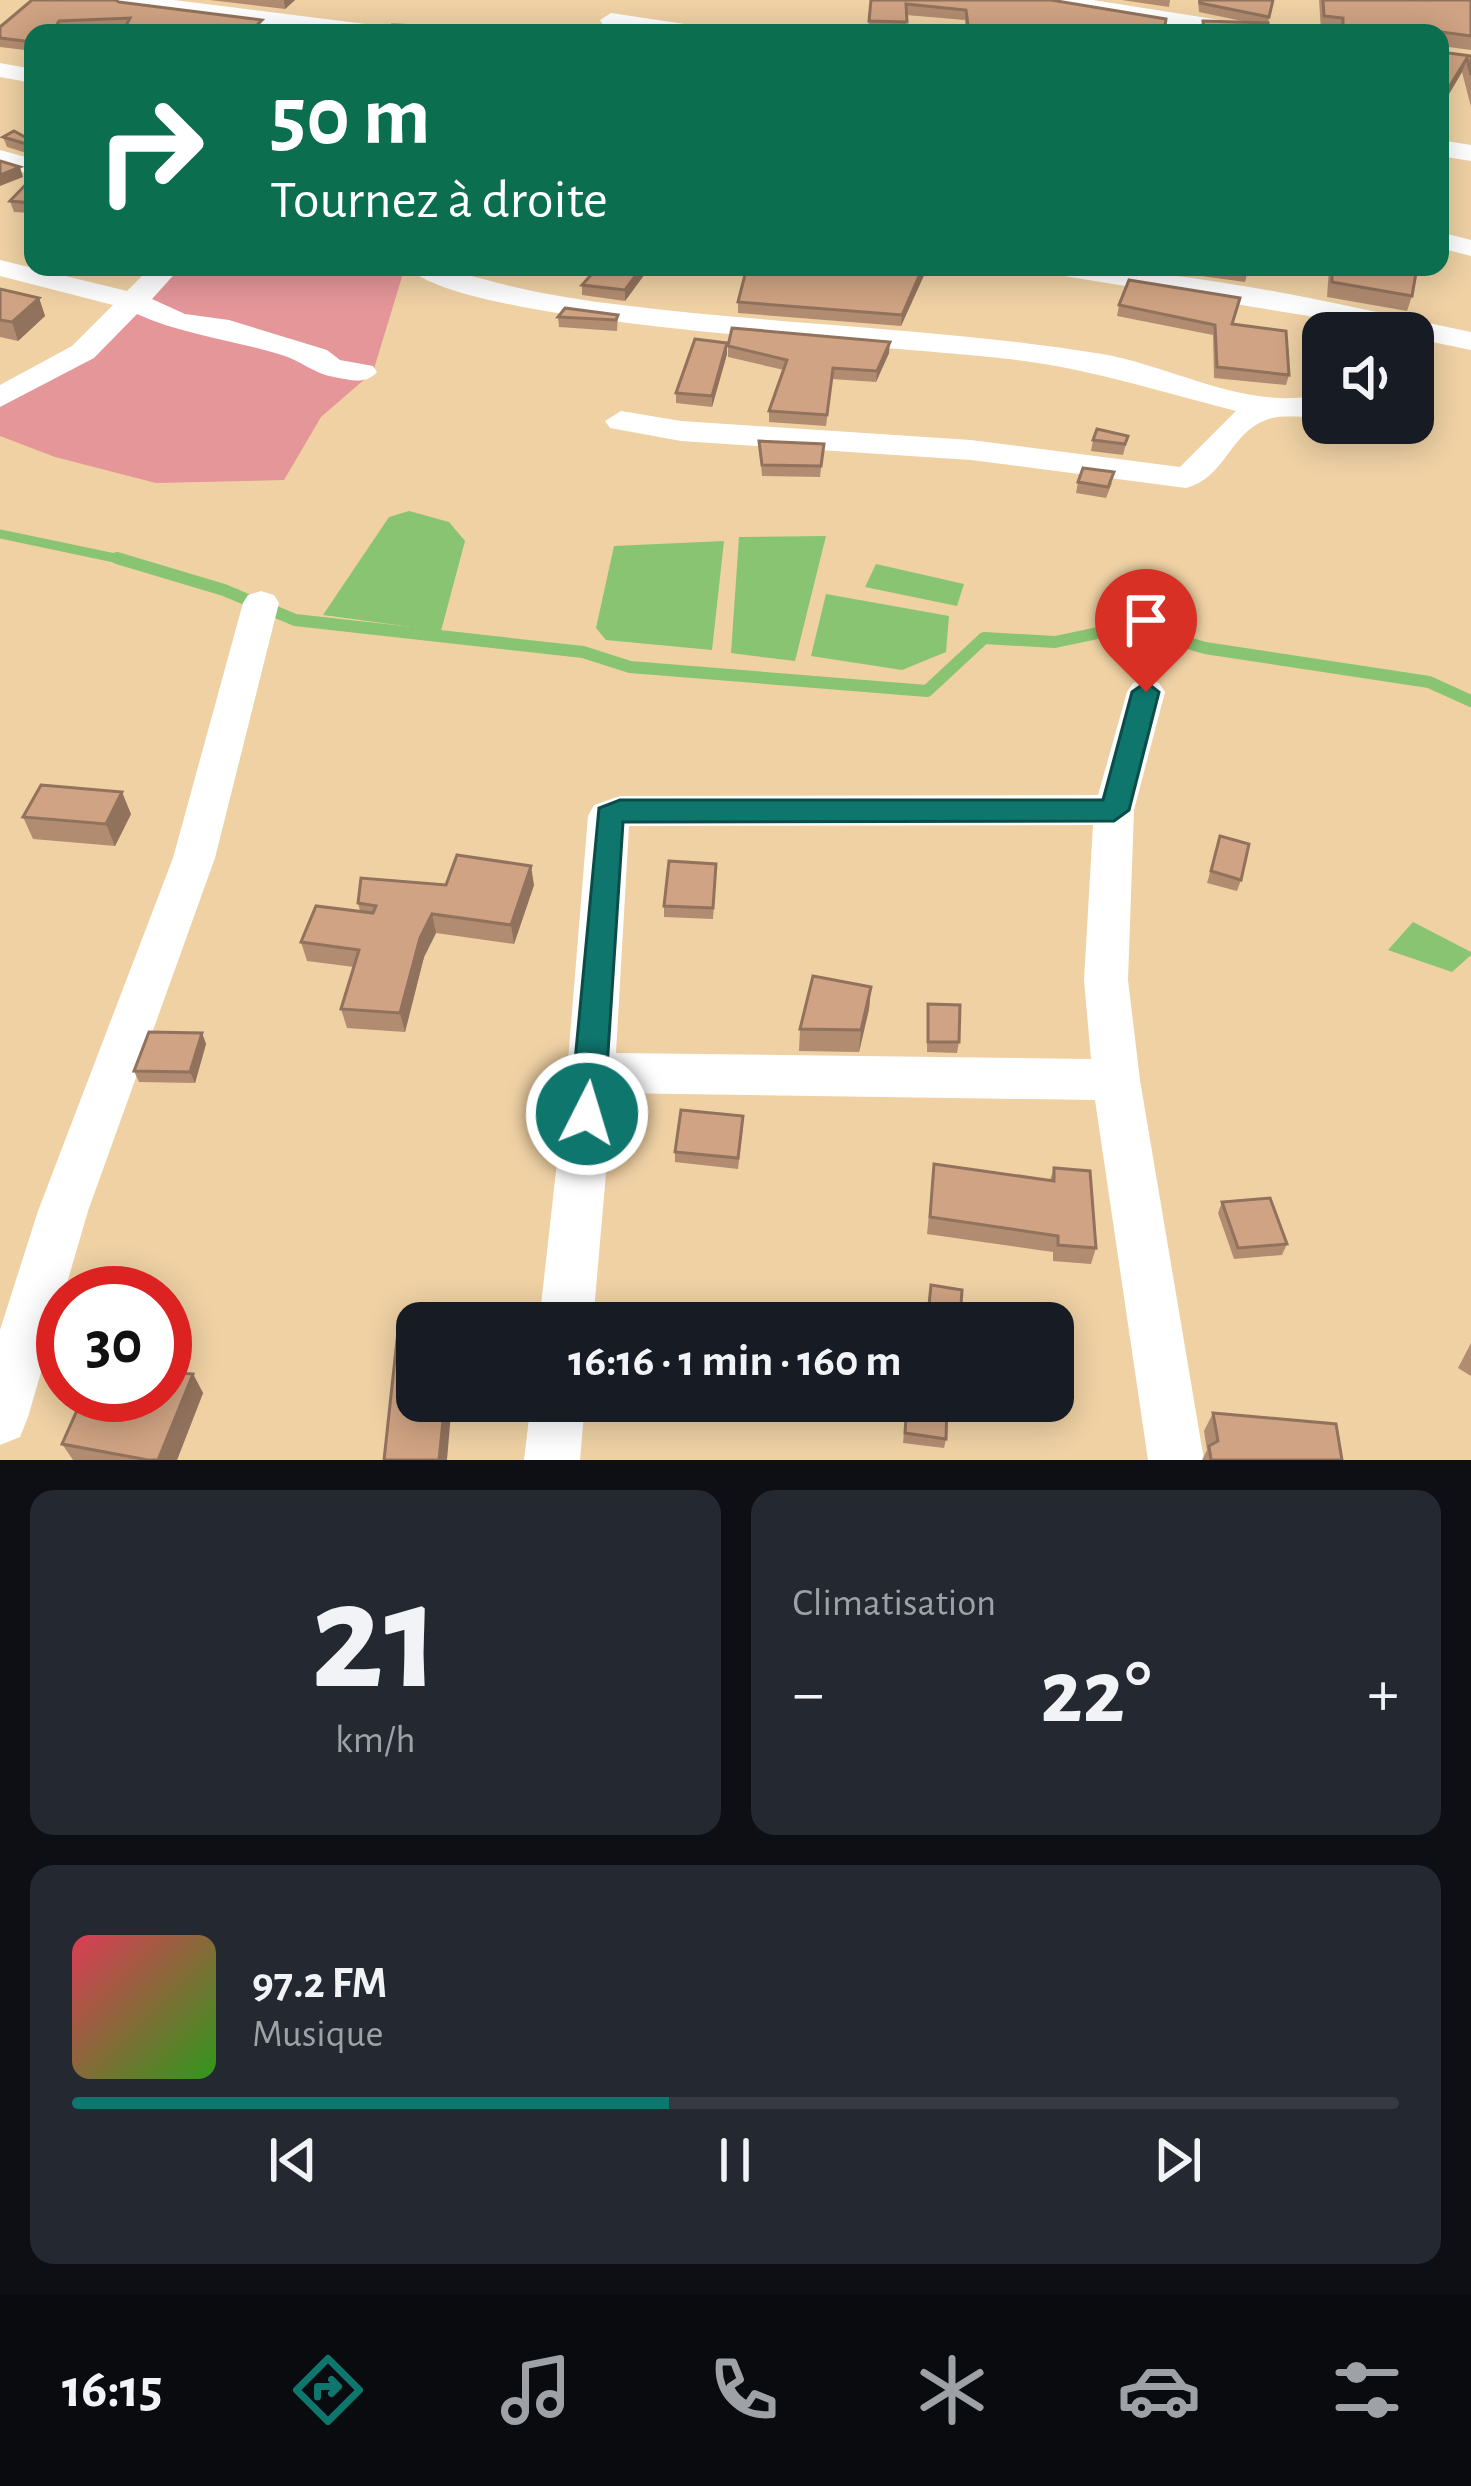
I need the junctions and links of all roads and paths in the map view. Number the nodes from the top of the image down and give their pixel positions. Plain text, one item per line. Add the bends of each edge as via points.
1 (122, 0) edge
2 (1052, 0) edge
3 (310, 24) edge
4 (1202, 24) edge
5 (32, 276) edge
6 (159, 276) edge
7 (452, 276) edge
8 (1107, 276) edge
9 (135, 302) junction
10 (1302, 312) edge
11 (1434, 335) edge
12 (1471, 341) edge
13 (362, 372) dead end
14 (0, 398) edge
15 (1272, 407) junction
16 (1302, 409) edge
17 (621, 421) dead end
18 (261, 603) dead end
19 (1146, 692) dead end
20 (1114, 810) junction
21 (591, 1073) junction
22 (1115, 1080) junction
23 (568, 1302) edge
24 (0, 1418) edge
25 (556, 1422) edge
26 (552, 1460) edge
27 (1176, 1460) edge

1 - 3 street
2 - 4 street
5 - 9 street
6 - 9 street
7 - 15 street via 557,307 984,346 1149,373
8 - 10 street
9 - 13 street via 179,322 219,326
9 - 14 street via 83,352
11 - 12 street
15 - 16 street
15 - 17 street via 1236,423 1186,478 990,452
18 - 24 street via 194,858 63,1211
19 - 20 street
20 - 21 street via 615,812 606,821
20 - 22 street via 1106,980
21 - 22 street
21 - 23 street
22 - 27 street
25 - 26 street

